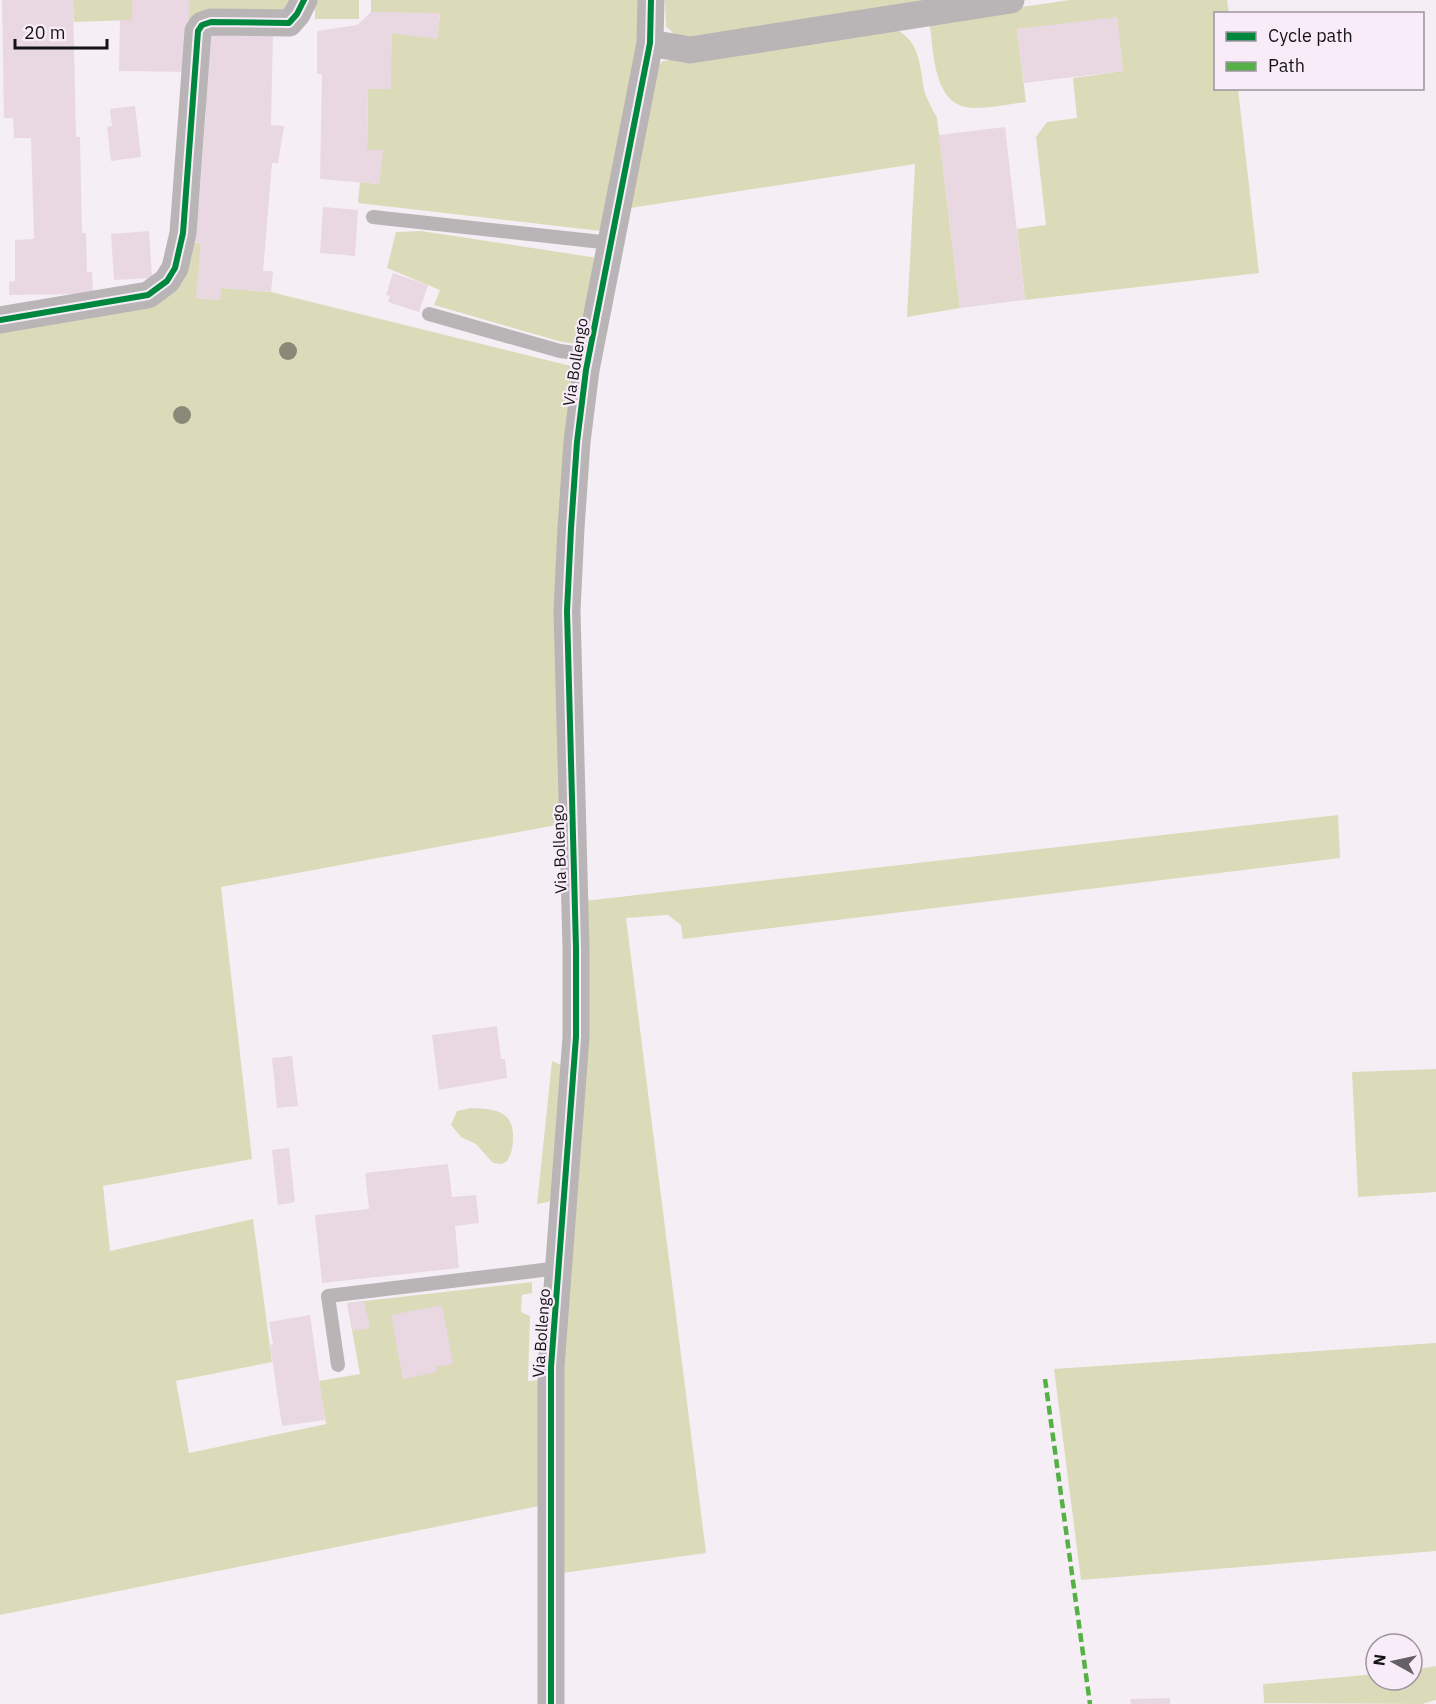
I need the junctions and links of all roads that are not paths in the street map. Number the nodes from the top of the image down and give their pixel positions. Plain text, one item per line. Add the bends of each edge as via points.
1 (304, 0) edge
2 (651, 0) edge
3 (1011, 0) edge
4 (650, 43) junction
5 (373, 217) dead end
6 (611, 243) junction
7 (429, 314) dead end
8 (0, 320) edge
9 (589, 355) junction
10 (559, 1268) junction
11 (338, 1365) dead end
12 (551, 1704) edge

1 - 8 street via 289,23 211,22 202,25 198,32 183,233 175,268 167,281 148,295
2 - 4 street, Via Bollengo
3 - 4 street via 690,50
4 - 6 street, Via Bollengo
5 - 6 lane
6 - 9 street, Via Bollengo
7 - 9 lane via 560,351
9 - 10 street, Via Bollengo via 577,442 567,611 576,1037
10 - 11 lane via 328,1296
10 - 12 street, Via Bollengo via 551,1367

